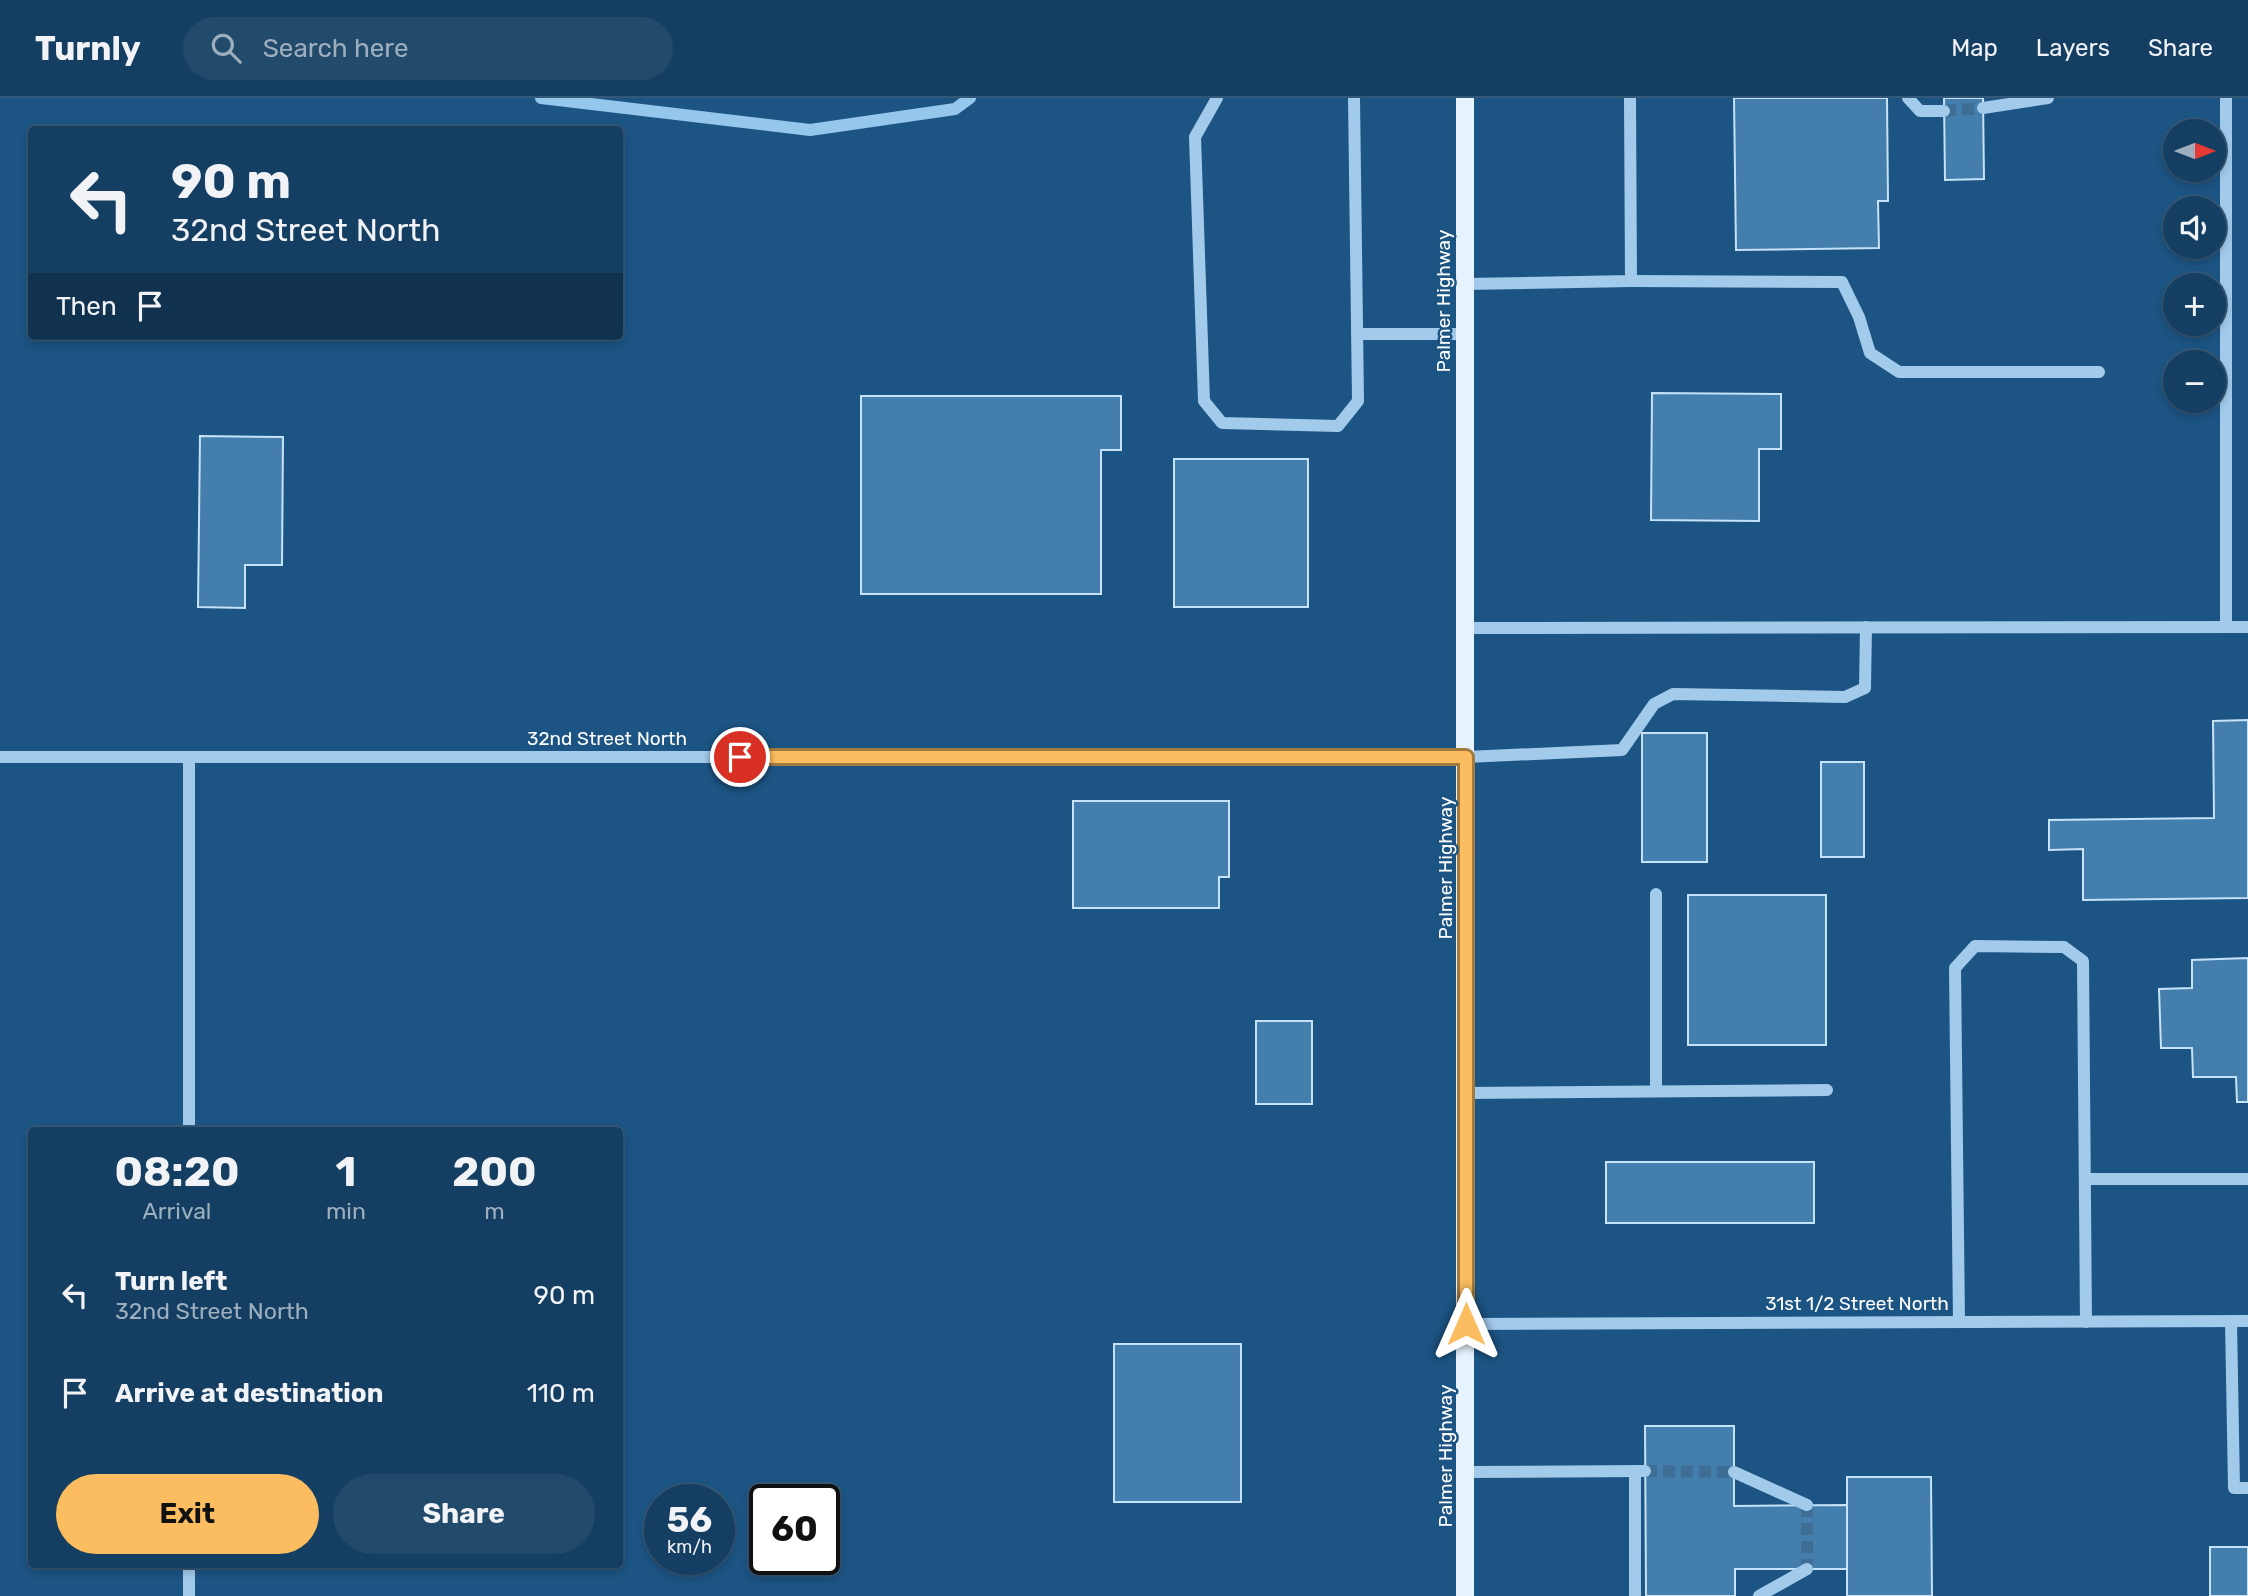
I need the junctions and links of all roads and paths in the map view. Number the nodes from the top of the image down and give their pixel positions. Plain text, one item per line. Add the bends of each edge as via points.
1 (1217, 98) edge
2 (1354, 98) edge
3 (1465, 98) edge
4 (1630, 98) edge
5 (1908, 98) edge
6 (2048, 98) edge
7 (2227, 98) edge
8 (1983, 108) tunnel mouth
9 (1944, 111) tunnel mouth
10 (1631, 281) junction
11 (1465, 284) junction
12 (1357, 334) junction
13 (1465, 334) junction
14 (2099, 372) dead end
15 (2248, 626) edge
16 (1866, 627) junction
17 (2227, 627) junction
18 (1463, 628) junction
19 (0, 757) edge
20 (189, 757) junction
21 (1466, 757) junction
22 (1656, 894) dead end
23 (1827, 1090) dead end
24 (1656, 1091) junction
25 (1466, 1093) junction
26 (189, 1127) edge
27 (2085, 1178) junction
28 (2248, 1178) edge
29 (2231, 1321) junction
30 (2248, 1321) edge
31 (1959, 1322) junction
32 (2086, 1322) junction
33 (1466, 1324) junction
34 (1466, 1472) junction
35 (1734, 1472) tunnel mouth
36 (2248, 1488) edge
37 (1807, 1505) dead end
38 (189, 1568) edge
39 (1807, 1569) dead end
40 (189, 1596) edge
41 (1465, 1596) edge
42 (1635, 1596) edge
43 (1759, 1596) edge

1 - 12 street via 1195,137 1204,401 1222,423 1338,426 1358,401
2 - 12 street
3 - 11 main road, Palmer Highway
4 - 10 street
5 - 9 street via 1920,111
6 - 8 street
7 - 17 street
10 - 11 street
10 - 14 street via 1842,282 1870,352 1899,372
11 - 13 main road, Palmer Highway
12 - 13 street
13 - 18 main road, Palmer Highway
15 - 17 street
16 - 17 street
16 - 18 street
16 - 21 street, 32nd Street North via 1865,688 1846,697 1673,694 1654,704 1622,750
18 - 21 main road, Palmer Highway
19 - 20 street, 32nd Street North
20 - 21 street, 32nd Street North
20 - 26 street
21 - 25 main road, Palmer Highway
22 - 24 street
23 - 24 street
24 - 25 street
25 - 33 main road, Palmer Highway
27 - 28 street
27 - 31 street via 2083,961 2064,947 1975,946 1955,968
27 - 32 street
29 - 30 street, 31st 1/2 Street North
29 - 32 street, 31st 1/2 Street North
29 - 36 street via 2234,1488
31 - 32 street, 31st 1/2 Street North
31 - 33 street, 31st 1/2 Street North
33 - 34 main road, Palmer Highway
34 - 41 main road, Palmer Highway
34 - 42 street via 1640,1471
35 - 37 street
38 - 40 street
39 - 43 street

